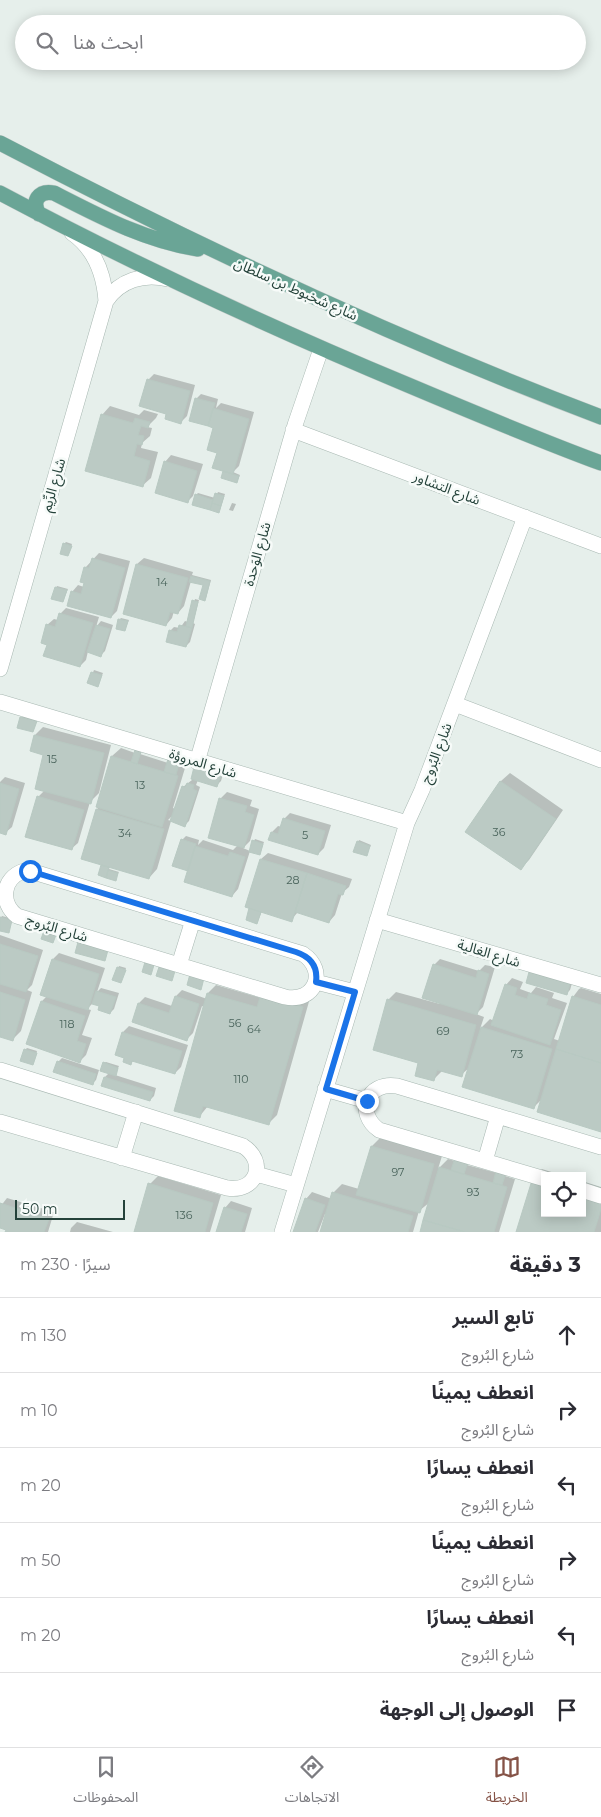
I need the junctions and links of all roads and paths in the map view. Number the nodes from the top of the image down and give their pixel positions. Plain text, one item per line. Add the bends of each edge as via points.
1 (0, 143) edge
2 (0, 193) edge
3 (39, 214) junction
4 (55, 222) junction
5 (214, 252) junction
6 (178, 282) junction
7 (106, 300) junction
8 (321, 349) junction
9 (601, 417) edge
10 (293, 430) junction
11 (601, 463) edge
12 (525, 517) junction
13 (601, 546) edge
14 (0, 669) edge
15 (0, 702) edge
16 (455, 704) junction
17 (601, 760) edge
18 (197, 762) junction
19 (406, 823) junction
20 (193, 920) junction
21 (376, 920) junction
22 (179, 965) junction
23 (316, 982) junction
24 (601, 986) edge
25 (355, 992) junction
26 (0, 1070) edge
27 (326, 1089) junction
28 (367, 1101) junction
29 (136, 1112) junction
30 (498, 1116) junction
31 (0, 1122) edge
32 (601, 1147) edge
33 (122, 1158) junction
34 (485, 1161) junction
35 (256, 1174) junction
36 (541, 1178) edge
37 (296, 1185) junction
38 (586, 1191) edge
39 (601, 1196) edge
40 (282, 1232) edge

1 - 5 main road, شارع شخبوط بن سلطان
2 - 3 main road
3 - 4 main road
3 - 5 main road via 35,203 38,197 42,193 54,193 124,229
4 - 6 main road
4 - 7 street, شارع الرِّيم via 79,239 96,261 101,270
5 - 9 main road, شارع شخبوط بن سلطان via 412,340
6 - 7 street via 158,277 136,279 117,288
6 - 8 main road
7 - 14 street, شارع الرِّيم
8 - 10 street, شارع الوَحدة
8 - 11 main road
10 - 12 street, شارع التشاور
10 - 18 street, شارع الوَحدة
12 - 13 street, شارع التشاور
12 - 16 street, شارع البُروج
15 - 18 street, شارع المروؤة
16 - 17 street
16 - 19 street, شارع البُروج
18 - 19 street, شارع المروؤة
19 - 21 street, شارع البُروج
20 - 22 street
20 - 22 street, شارع البُروج via 30,871 18,873 5,888 8,907 17,916
20 - 23 street, شارع البُروج via 302,954 313,963
21 - 24 street, شارع الغالية
21 - 25 street, شارع البُروج
22 - 23 street, شارع البُروج via 293,999 307,994
23 - 25 street
25 - 27 street, شارع البُروج
26 - 29 street
27 - 28 street
27 - 37 street, شارع البُروج
28 - 30 street via 376,1089 389,1085
28 - 34 street via 369,1120 379,1130
29 - 33 street
29 - 35 street via 243,1146 254,1155
30 - 32 street
30 - 34 street
31 - 33 street
33 - 35 street via 234,1190 247,1185
34 - 36 street
35 - 37 street
37 - 40 street, شارع البُروج
38 - 39 street

